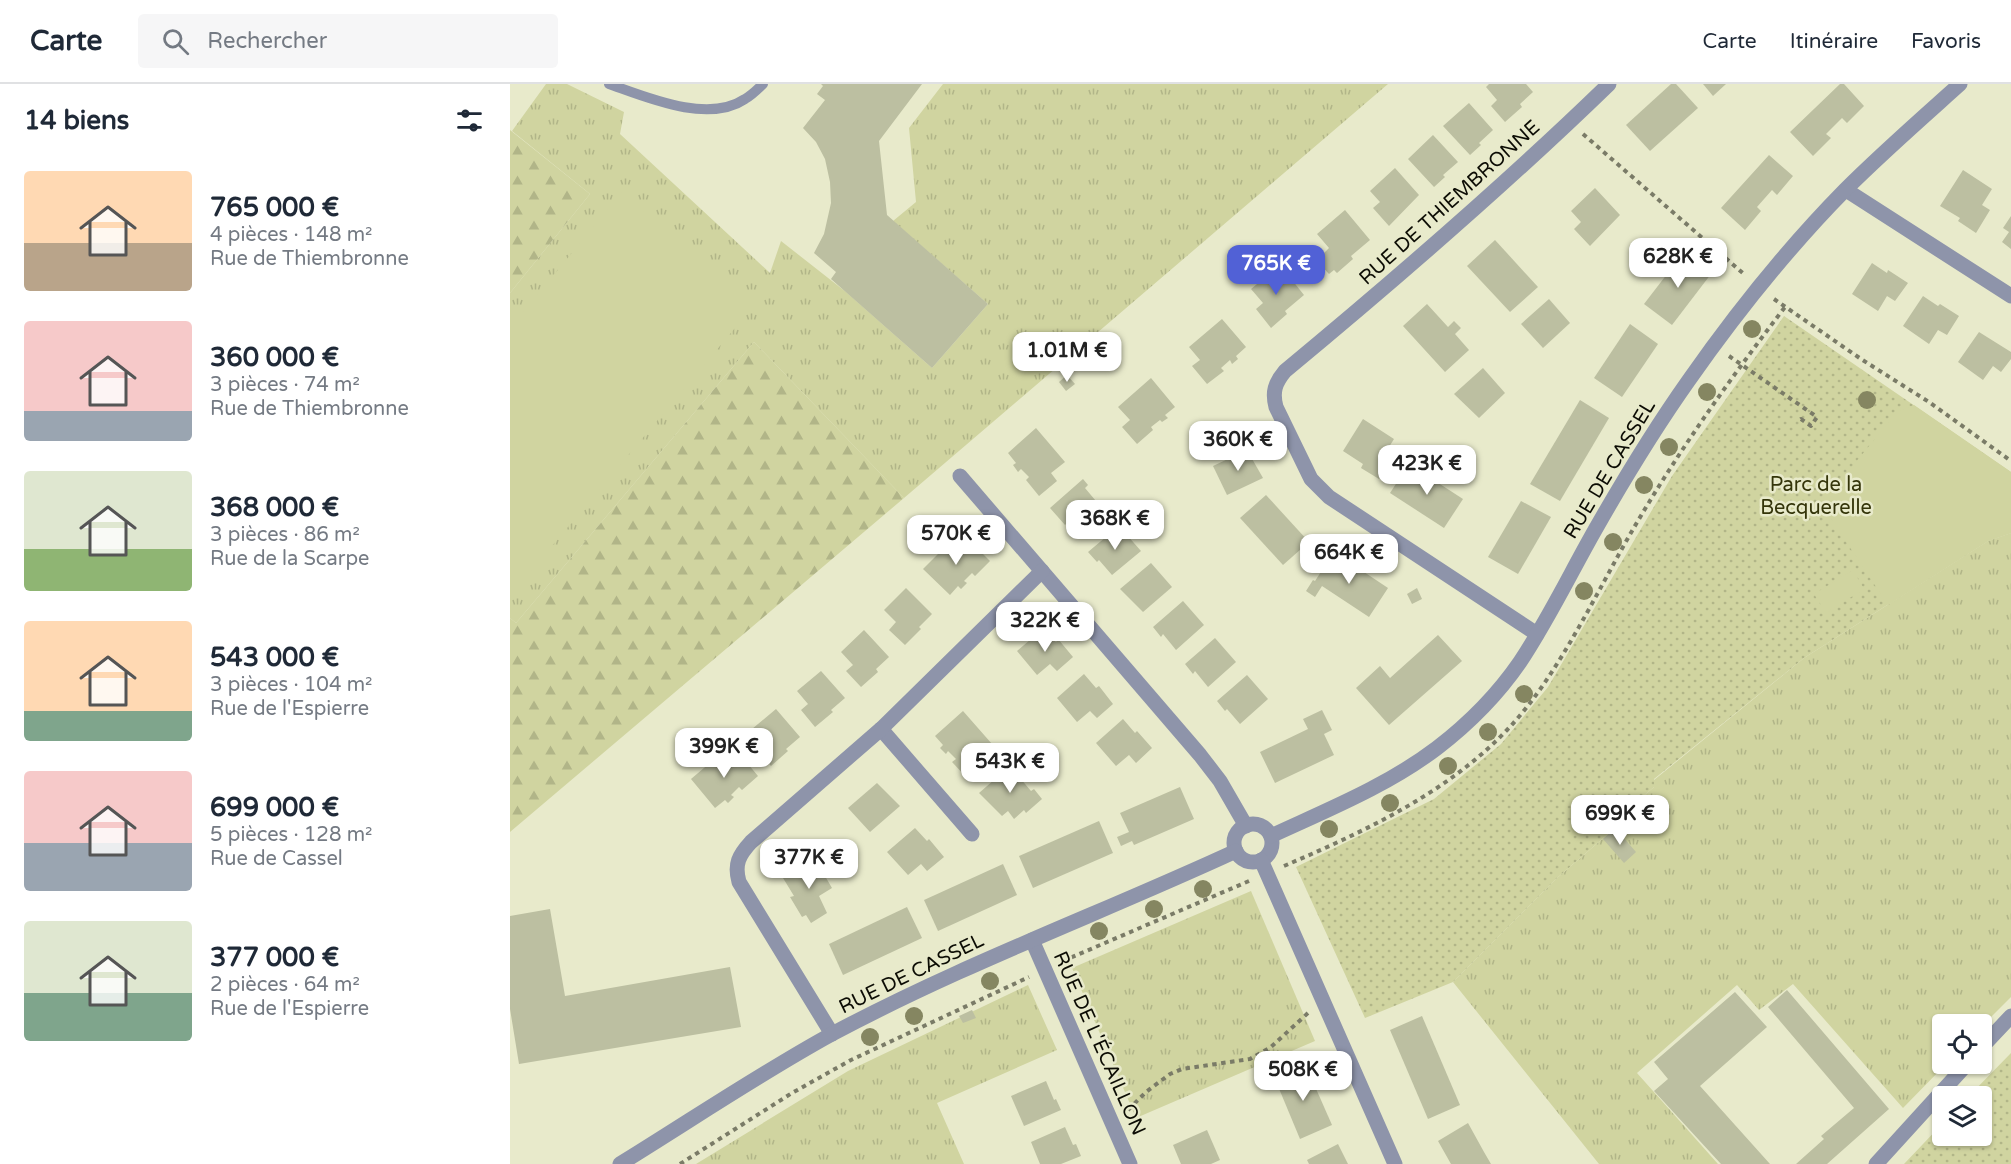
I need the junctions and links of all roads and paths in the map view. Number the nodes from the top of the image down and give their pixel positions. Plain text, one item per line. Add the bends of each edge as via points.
1 (609, 84) edge
2 (764, 84) edge
3 (1608, 84) edge
4 (1960, 84) edge
5 (1569, 123) junction
6 (1846, 190) junction
7 (1759, 287) junction
8 (2011, 296) edge
9 (1785, 307) junction
10 (1714, 345) junction
11 (1741, 364) junction
12 (1799, 421) dead end
13 (2011, 461) edge
14 (960, 476) dead end
15 (1042, 571) junction
16 (1537, 634) junction
17 (881, 729) junction
18 (1246, 826) junction
19 (972, 834) dead end
20 (1271, 836) junction
21 (1236, 850) junction
22 (1264, 867) junction
23 (1032, 940) junction
24 (1044, 969) junction
25 (1322, 1000) junction
26 (2011, 1016) edge
27 (832, 1034) junction
28 (1992, 1036) edge
29 (1958, 1074) edge
30 (1113, 1126) junction
31 (620, 1164) edge
32 (680, 1164) edge
33 (1130, 1164) edge
34 (1395, 1164) edge
35 (1876, 1164) edge

1 - 2 lane via 691,110 744,101
3 - 5 street, RUE DE THIEMBRONNE
4 - 6 street, RUE DE CASSEL
5 - 7 path
5 - 16 street, RUE DE THIEMBRONNE via 1407,270 1285,371 1274,387 1276,407 1318,487
6 - 7 street, RUE DE CASSEL
6 - 8 street
7 - 9 path
7 - 10 street, RUE DE CASSEL
9 - 11 path
9 - 13 path
10 - 11 path
10 - 16 street, RUE DE CASSEL via 1624,481
11 - 12 path via 1816,417 1811,426
11 - 22 path via 1661,483 1568,644 1506,731 1427,795 1378,822
14 - 15 street
15 - 17 street
15 - 18 street via 1210,767
16 - 20 street, RUE DE CASSEL via 1507,678 1437,748 1380,784
17 - 19 street
17 - 27 street via 751,842 737,860 735,870 746,896
18 - 20 street via 1259,825
18 - 21 street via 1235,839
20 - 22 street via 1271,850
21 - 22 street via 1241,857
21 - 23 street, RUE DE CASSEL
22 - 24 path
22 - 25 street
23 - 24 street, RUE DE L'ÉCAILLON
23 - 27 street, RUE DE CASSEL
24 - 30 street, RUE DE L'ÉCAILLON
24 - 32 path via 851,1060
25 - 30 path via 1271,1047 1250,1059 1170,1074
25 - 34 street
26 - 28 street
27 - 31 street, RUE DE CASSEL
29 - 35 street
30 - 33 street, RUE DE L'ÉCAILLON

